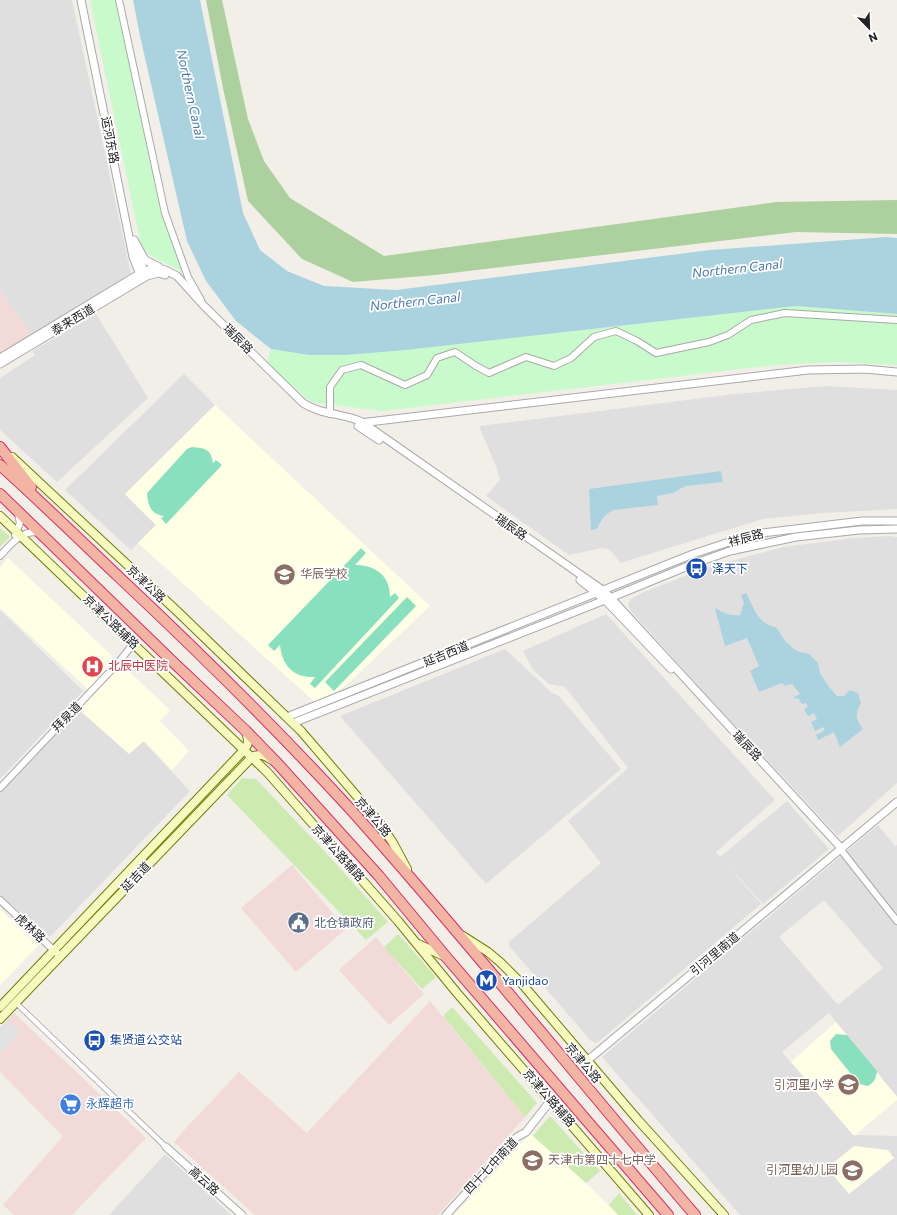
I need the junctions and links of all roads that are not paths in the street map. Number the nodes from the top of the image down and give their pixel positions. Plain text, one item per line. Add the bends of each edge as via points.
1 (81, 0) edge
2 (85, 0) edge
3 (119, 0) edge
4 (134, 240) junction
5 (165, 270) junction
6 (144, 273) junction
7 (204, 306) junction
8 (208, 316) junction
9 (897, 320) edge
10 (0, 358) edge
11 (0, 364) edge
12 (897, 372) edge
13 (330, 414) junction
14 (358, 423) junction
15 (0, 447) edge
16 (0, 465) edge
17 (0, 494) edge
18 (44, 505) junction
19 (17, 510) junction
20 (0, 516) edge
21 (897, 521) edge
22 (897, 529) edge
23 (41, 533) junction
24 (19, 534) junction
25 (0, 552) edge
26 (0, 556) edge
27 (588, 583) junction
28 (622, 584) junction
29 (600, 592) junction
30 (625, 592) junction
31 (608, 599) junction
32 (133, 644) junction
33 (290, 720) junction
34 (246, 731) junction
35 (244, 750) junction
36 (252, 757) junction
37 (278, 764) junction
38 (0, 788) edge
39 (897, 802) edge
40 (841, 850) junction
41 (420, 890) junction
42 (0, 900) edge
43 (897, 921) edge
44 (456, 932) junction
45 (416, 943) junction
46 (54, 950) junction
47 (60, 956) junction
48 (447, 958) junction
49 (16, 1002) junction
50 (0, 1007) edge
51 (0, 1019) edge
52 (588, 1060) junction
53 (551, 1100) junction
54 (166, 1147) joint
55 (242, 1215) edge
56 (446, 1215) edge
57 (649, 1215) edge
58 (668, 1215) edge
59 (695, 1215) edge
60 (724, 1215) edge

1 - 6 street, 运河东路 via 133,257
2 - 4 street
3 - 7 street via 165,214 188,277
4 - 5 street, 瑞辰路 via 145,260
4 - 6 street
5 - 6 street via 157,268
5 - 7 street, 瑞辰路 via 177,276
6 - 8 street, 瑞辰路 via 158,273 169,277 179,284
6 - 10 street, 泰来西道
6 - 11 street, 泰来西道
7 - 8 street
7 - 13 street, 瑞辰路 via 297,399 313,409
8 - 14 street, 瑞辰路 via 302,407 317,415
9 - 13 street via 785,313 751,320 728,335 709,342 656,353 616,332 594,337 571,358 554,366 526,357 489,373 455,352 437,358 427,375 405,385 361,364 342,370 330,387
12 - 14 street via 865,369 808,370
13 - 14 street, 瑞辰路 via 348,417
14 - 27 street, 瑞辰路
15 - 18 highway
15 - 33 main road
16 - 18 highway, 京津公路
17 - 19 highway
18 - 41 highway, 京津公路 via 244,697 347,806
19 - 23 highway
19 - 24 street via 20,519
20 - 24 main road, 京津公路辅路
21 - 28 street, 祥辰路 via 854,522 757,534 693,554
22 - 30 street, 祥辰路 via 859,530 766,542 693,564
23 - 24 street
23 - 34 highway
24 - 25 street
24 - 26 street
24 - 32 main road, 京津公路辅路
27 - 28 street
27 - 29 street, 瑞辰路
28 - 29 street, 祥辰路
29 - 30 street
29 - 31 street, 瑞辰路
29 - 33 street, 延吉西道
30 - 31 street, 祥辰路
31 - 33 street, 延吉西道
31 - 40 street, 瑞辰路
32 - 35 main road, 京津公路辅路
32 - 38 street, 拜泉道
33 - 41 main road via 379,822
34 - 35 main road via 248,746
34 - 37 highway
35 - 36 main road, 京津公路辅路
35 - 46 main road, 延吉道
36 - 37 main road via 261,754
36 - 45 main road, 京津公路辅路
36 - 47 main road, 延吉道
37 - 48 highway via 379,876
39 - 40 street, 引河里南道
40 - 43 street
40 - 52 street, 引河里南道
41 - 44 highway, 京津公路
42 - 46 street, 虎林路
44 - 52 main road via 500,962
44 - 59 highway, 京津公路
45 - 48 main road
45 - 53 main road, 京津公路辅路
46 - 47 street, 虎林路
46 - 50 main road, 延吉道
47 - 49 main road, 延吉道
48 - 58 highway
49 - 51 main road, 延吉道
49 - 54 street
52 - 60 main road
53 - 56 street, 四十七中南道 via 526,1132 516,1138
53 - 57 main road, 京津公路辅路
54 - 55 street, 高云路

